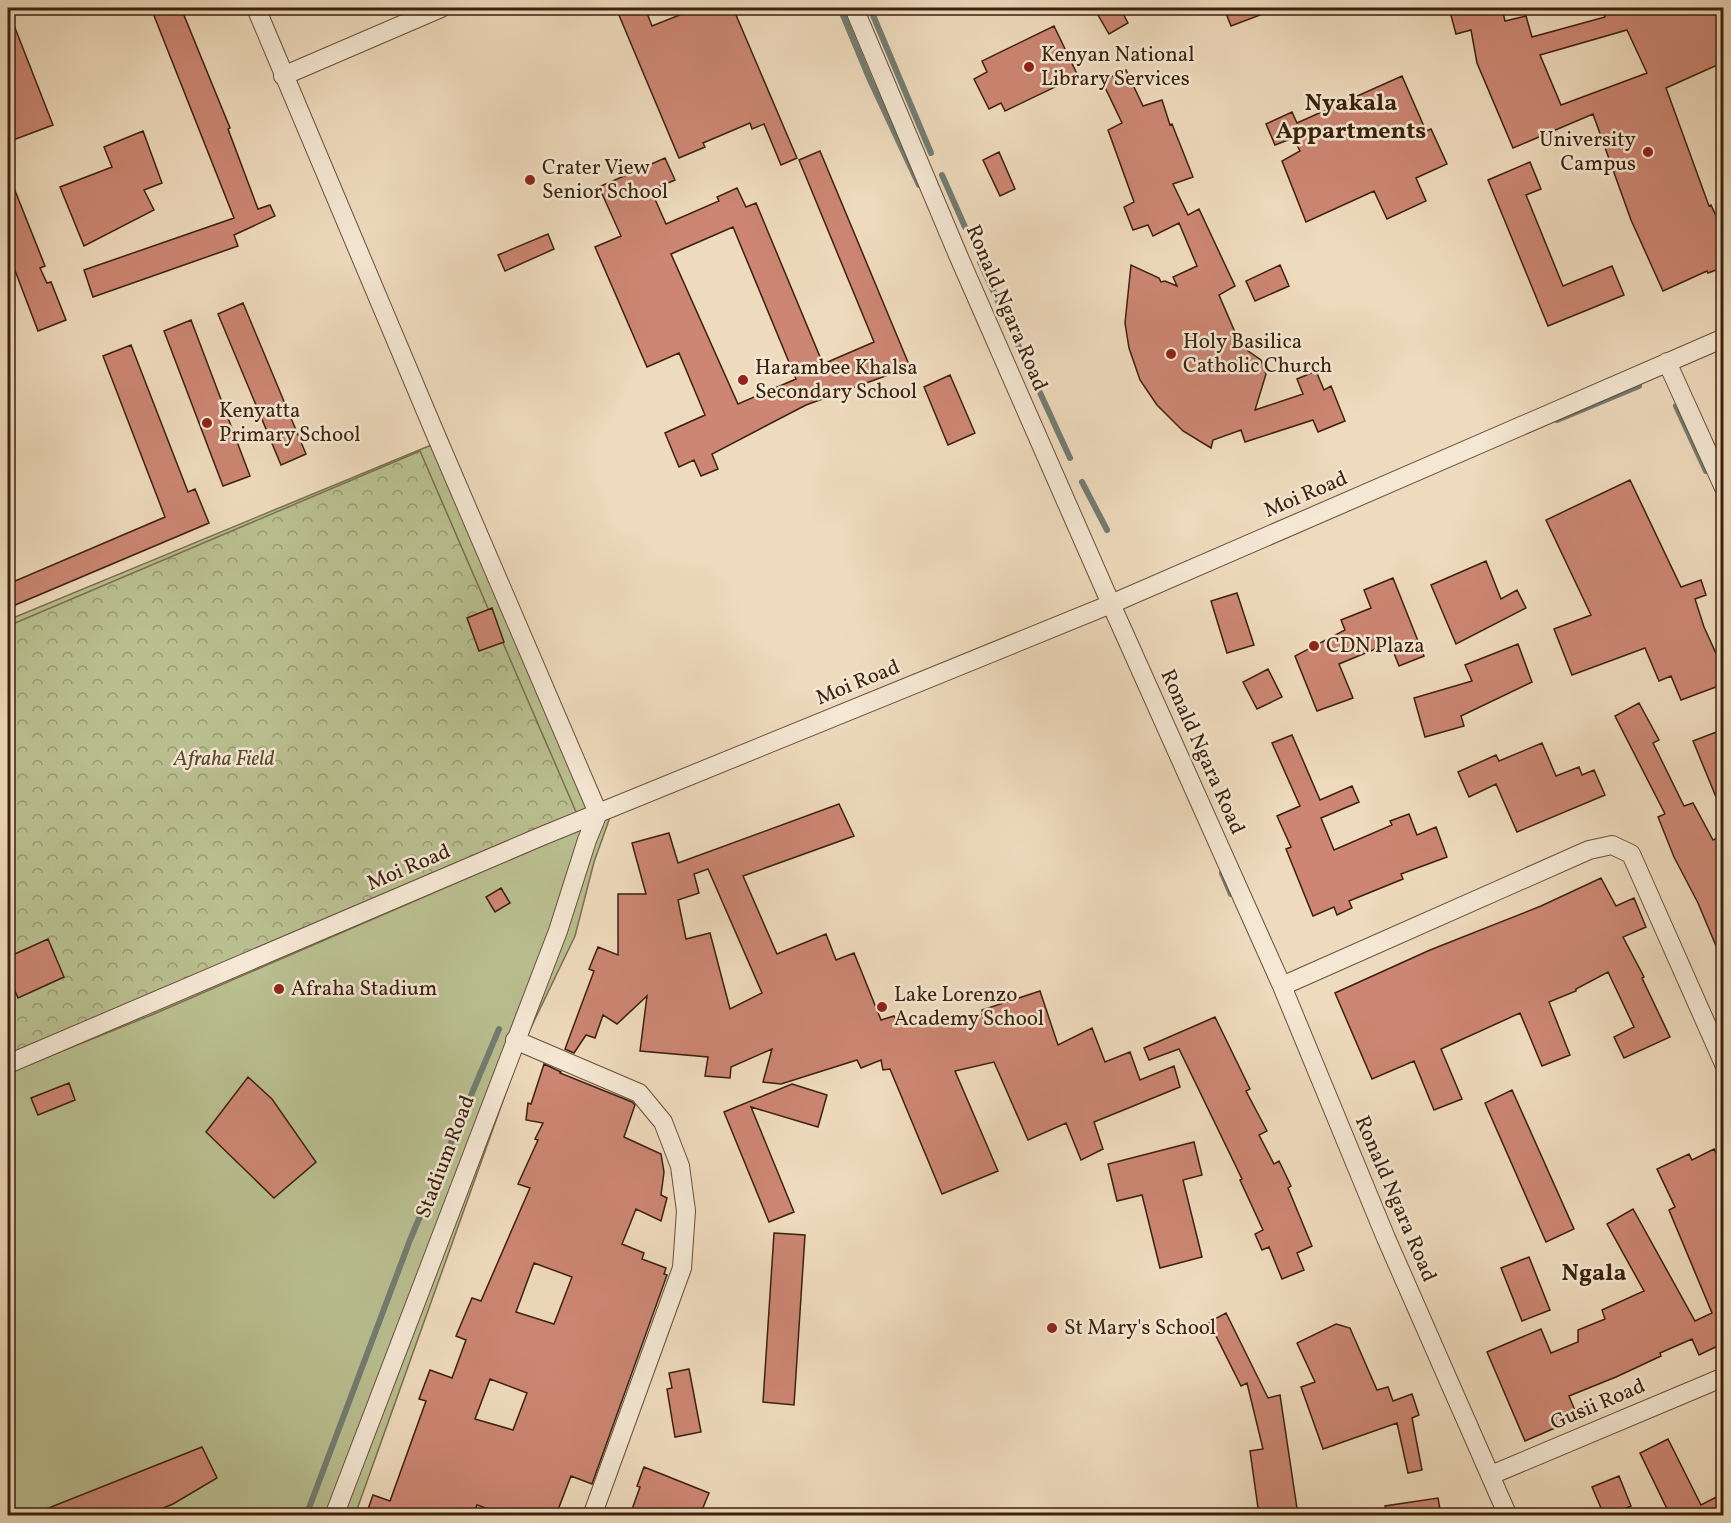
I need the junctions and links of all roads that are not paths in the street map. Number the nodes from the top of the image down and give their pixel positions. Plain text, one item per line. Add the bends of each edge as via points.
1 (256, 8) edge
2 (441, 8) edge
3 (854, 8) edge
4 (284, 76) junction
5 (1724, 338) edge
6 (1667, 362) junction
7 (1724, 488) edge
8 (1111, 604) junction
9 (598, 813) junction
10 (1282, 986) junction
11 (515, 1040) junction
12 (8, 1064) edge
13 (1724, 1064) edge
14 (1724, 1377) edge
15 (1491, 1475) junction
16 (334, 1515) edge
17 (592, 1515) edge
18 (1508, 1515) edge

1 - 4 street
2 - 4 street
3 - 8 street, Ronald Ngara Road
4 - 9 street
5 - 6 street, Moi Road
6 - 7 street
6 - 8 street, Moi Road
8 - 9 street, Moi Road
8 - 10 street, Ronald Ngara Road
9 - 11 street, Stadium Road
9 - 12 street, Moi Road
10 - 13 street via 1589,850 1612,845 1631,854
10 - 15 street, Ronald Ngara Road via 1386,1239
11 - 16 street, Stadium Road
11 - 17 street via 639,1093 663,1122 680,1166 686,1211 682,1268
14 - 15 street, Gusii Road
15 - 18 street, Ronald Ngara Road

